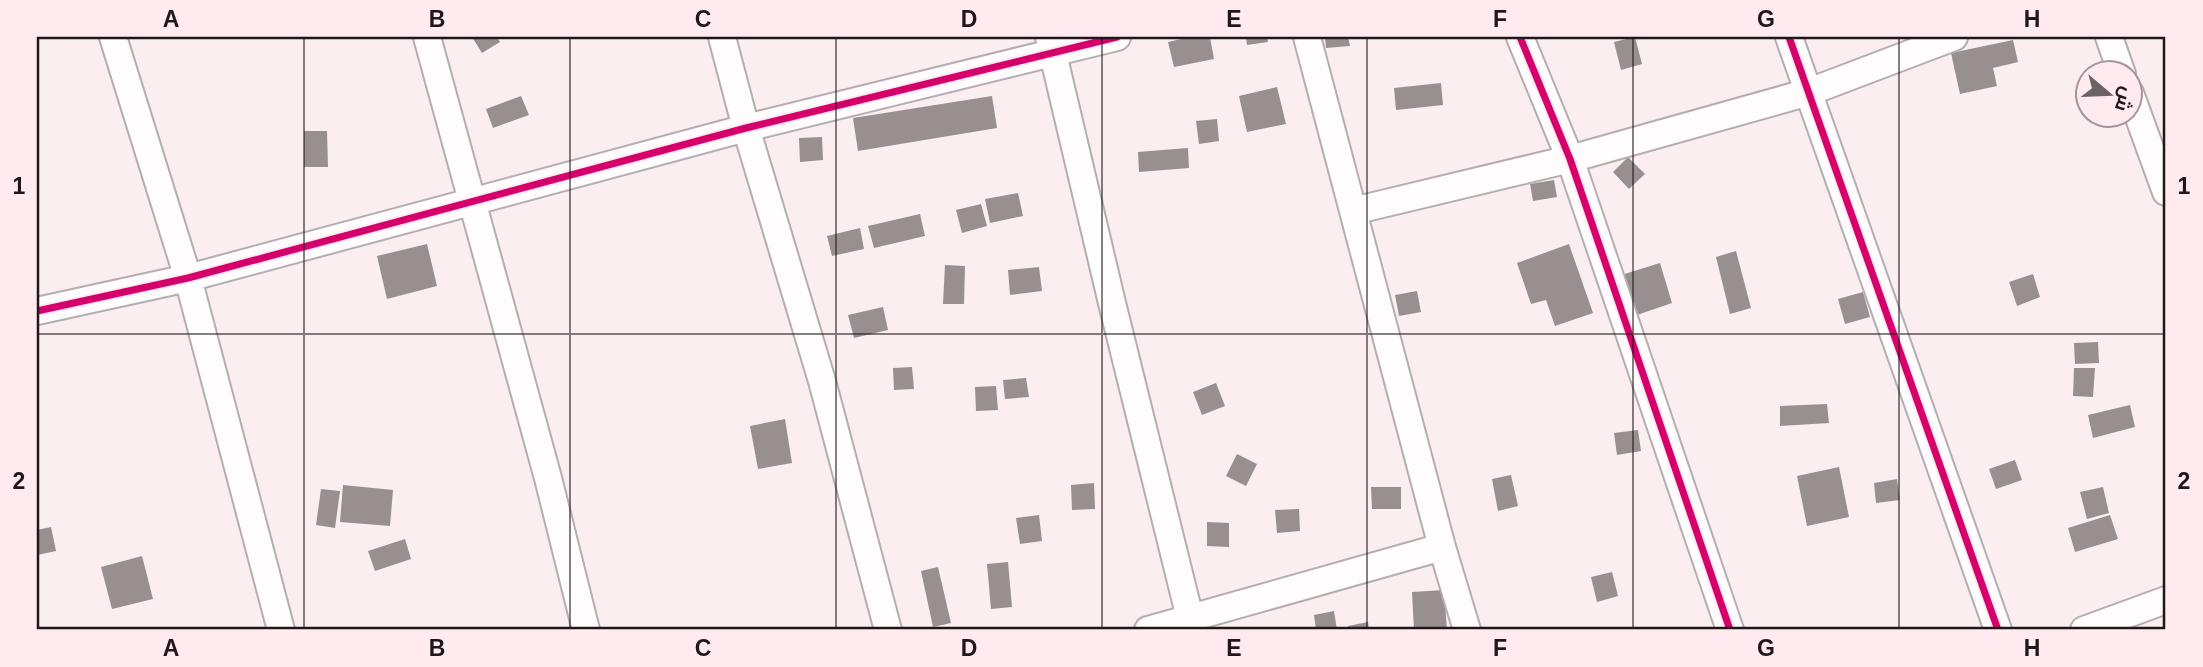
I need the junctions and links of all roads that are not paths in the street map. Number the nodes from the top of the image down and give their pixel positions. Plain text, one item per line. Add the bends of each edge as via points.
1 (113, 37) edge
2 (427, 37) edge
3 (722, 37) edge
4 (1117, 37) edge
5 (1307, 37) edge
6 (1520, 37) edge
7 (1789, 37) edge
8 (1954, 37) edge
9 (2109, 37) edge
10 (1051, 45) edge
11 (2117, 60) edge
12 (1809, 92) junction
13 (746, 128) junction
14 (2143, 130) edge
15 (1570, 159) junction
16 (2166, 192) edge
17 (472, 203) junction
18 (1353, 211) junction
19 (188, 278) junction
20 (37, 311) edge
21 (1442, 547) junction
22 (2166, 600) edge
23 (1191, 624) edge
24 (281, 630) edge
25 (586, 630) edge
26 (888, 630) edge
27 (1148, 630) edge
28 (1467, 630) edge
29 (1730, 630) edge
30 (1998, 630) edge
31 (2084, 630) edge

1 - 19 street
2 - 17 street
3 - 13 street
4 - 10 street
5 - 18 street
6 - 15 street
7 - 12 street
8 - 12 street
9 - 11 street
10 - 13 street
10 - 23 street
12 - 15 street
12 - 30 street
13 - 17 street
13 - 26 street via 822,381
14 - 16 street
15 - 18 street
15 - 29 street
17 - 19 street
17 - 25 street
18 - 21 street
19 - 20 street
19 - 24 street
21 - 23 street
21 - 28 street
22 - 31 street
23 - 27 street

